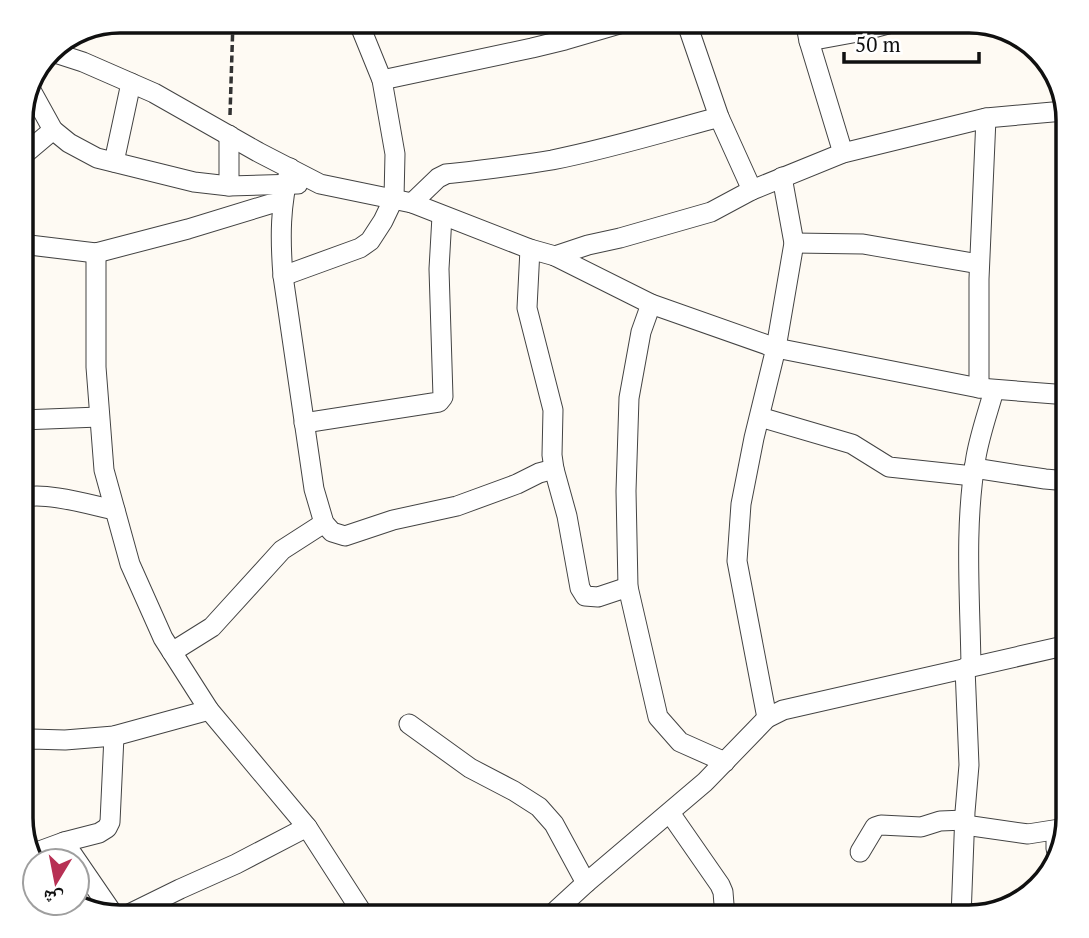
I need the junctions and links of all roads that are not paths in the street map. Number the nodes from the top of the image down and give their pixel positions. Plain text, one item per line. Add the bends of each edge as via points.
1 (366, 33) edge
2 (588, 33) edge
3 (690, 33) edge
4 (807, 33) edge
5 (853, 33) edge
6 (809, 41) junction
7 (63, 56) edge
8 (382, 80) junction
9 (131, 83) junction
10 (36, 99) edge
11 (1055, 112) edge
12 (719, 117) junction
13 (986, 118) junction
14 (54, 130) junction
15 (229, 135) junction
16 (33, 147) edge
17 (843, 153) junction
18 (114, 162) junction
19 (782, 177) junction
20 (286, 185) junction
21 (229, 186) junction
22 (751, 190) junction
23 (403, 201) junction
24 (442, 216) junction
25 (794, 243) junction
26 (33, 245) edge
27 (530, 249) junction
28 (96, 253) junction
29 (555, 256) junction
30 (979, 264) junction
31 (283, 276) junction
32 (651, 304) junction
33 (776, 348) junction
34 (987, 389) junction
35 (1056, 394) edge
36 (99, 417) junction
37 (760, 417) junction
38 (33, 419) edge
39 (304, 423) junction
40 (554, 469) junction
41 (974, 472) junction
42 (1056, 480) edge
43 (33, 495) edge
44 (115, 510) junction
45 (324, 523) junction
46 (628, 587) junction
47 (1056, 648) edge
48 (172, 652) junction
49 (968, 667) junction
50 (209, 709) junction
51 (767, 718) junction
52 (409, 724) dead end
53 (114, 736) junction
54 (33, 739) edge
55 (724, 762) junction
56 (670, 813) junction
57 (965, 822) junction
58 (307, 827) junction
59 (1053, 836) edge
60 (64, 842) junction
61 (50, 847) edge
62 (860, 852) dead end
63 (586, 883) junction
64 (106, 903) edge
65 (147, 905) edge
66 (357, 905) edge
67 (562, 905) edge
68 (724, 905) edge
69 (962, 905) edge

1 - 8 street
2 - 8 street
3 - 12 street
4 - 6 street
5 - 6 street
6 - 17 street
7 - 9 street
8 - 23 street
9 - 15 street
9 - 18 street
10 - 14 street
11 - 13 street
12 - 22 street
12 - 23 street via 553,160 446,174
13 - 17 street
13 - 30 street
14 - 16 street
14 - 18 street via 69,144
15 - 20 street
15 - 21 street
17 - 19 street
18 - 21 street
19 - 22 street
19 - 25 street
20 - 21 street
20 - 23 street via 320,184
20 - 28 street via 270,204
20 - 31 street
22 - 29 street via 711,212
23 - 24 street
23 - 31 street via 360,248
24 - 27 street
24 - 39 street via 443,397 439,402
25 - 30 street via 863,244
25 - 33 street
26 - 28 street
27 - 29 street
27 - 40 street via 527,308 554,410
28 - 36 street
29 - 32 street
30 - 34 street
31 - 39 street
32 - 33 street
32 - 46 street via 629,398
33 - 34 street
33 - 37 street
34 - 35 street
34 - 41 street
36 - 38 street
36 - 44 street via 104,470
37 - 41 street via 852,444 889,467
37 - 51 street via 741,505 737,561
39 - 45 street
40 - 45 street via 457,506 345,536
40 - 46 street via 585,596 598,597
41 - 42 street
41 - 49 street
43 - 44 street
44 - 48 street via 130,564
45 - 48 street via 282,550 212,627
46 - 55 street via 657,717 680,742
47 - 49 street
48 - 50 street
49 - 51 street via 783,710
49 - 57 street
50 - 53 street
50 - 58 street
51 - 55 street
52 - 63 street via 470,768 538,807 554,824
53 - 54 street
53 - 60 street via 107,828
55 - 56 street
56 - 63 street
56 - 68 street via 720,885
57 - 59 street
57 - 62 street via 881,825 875,827
57 - 69 street
58 - 65 street
58 - 66 street
60 - 61 street
60 - 64 street
63 - 67 street

